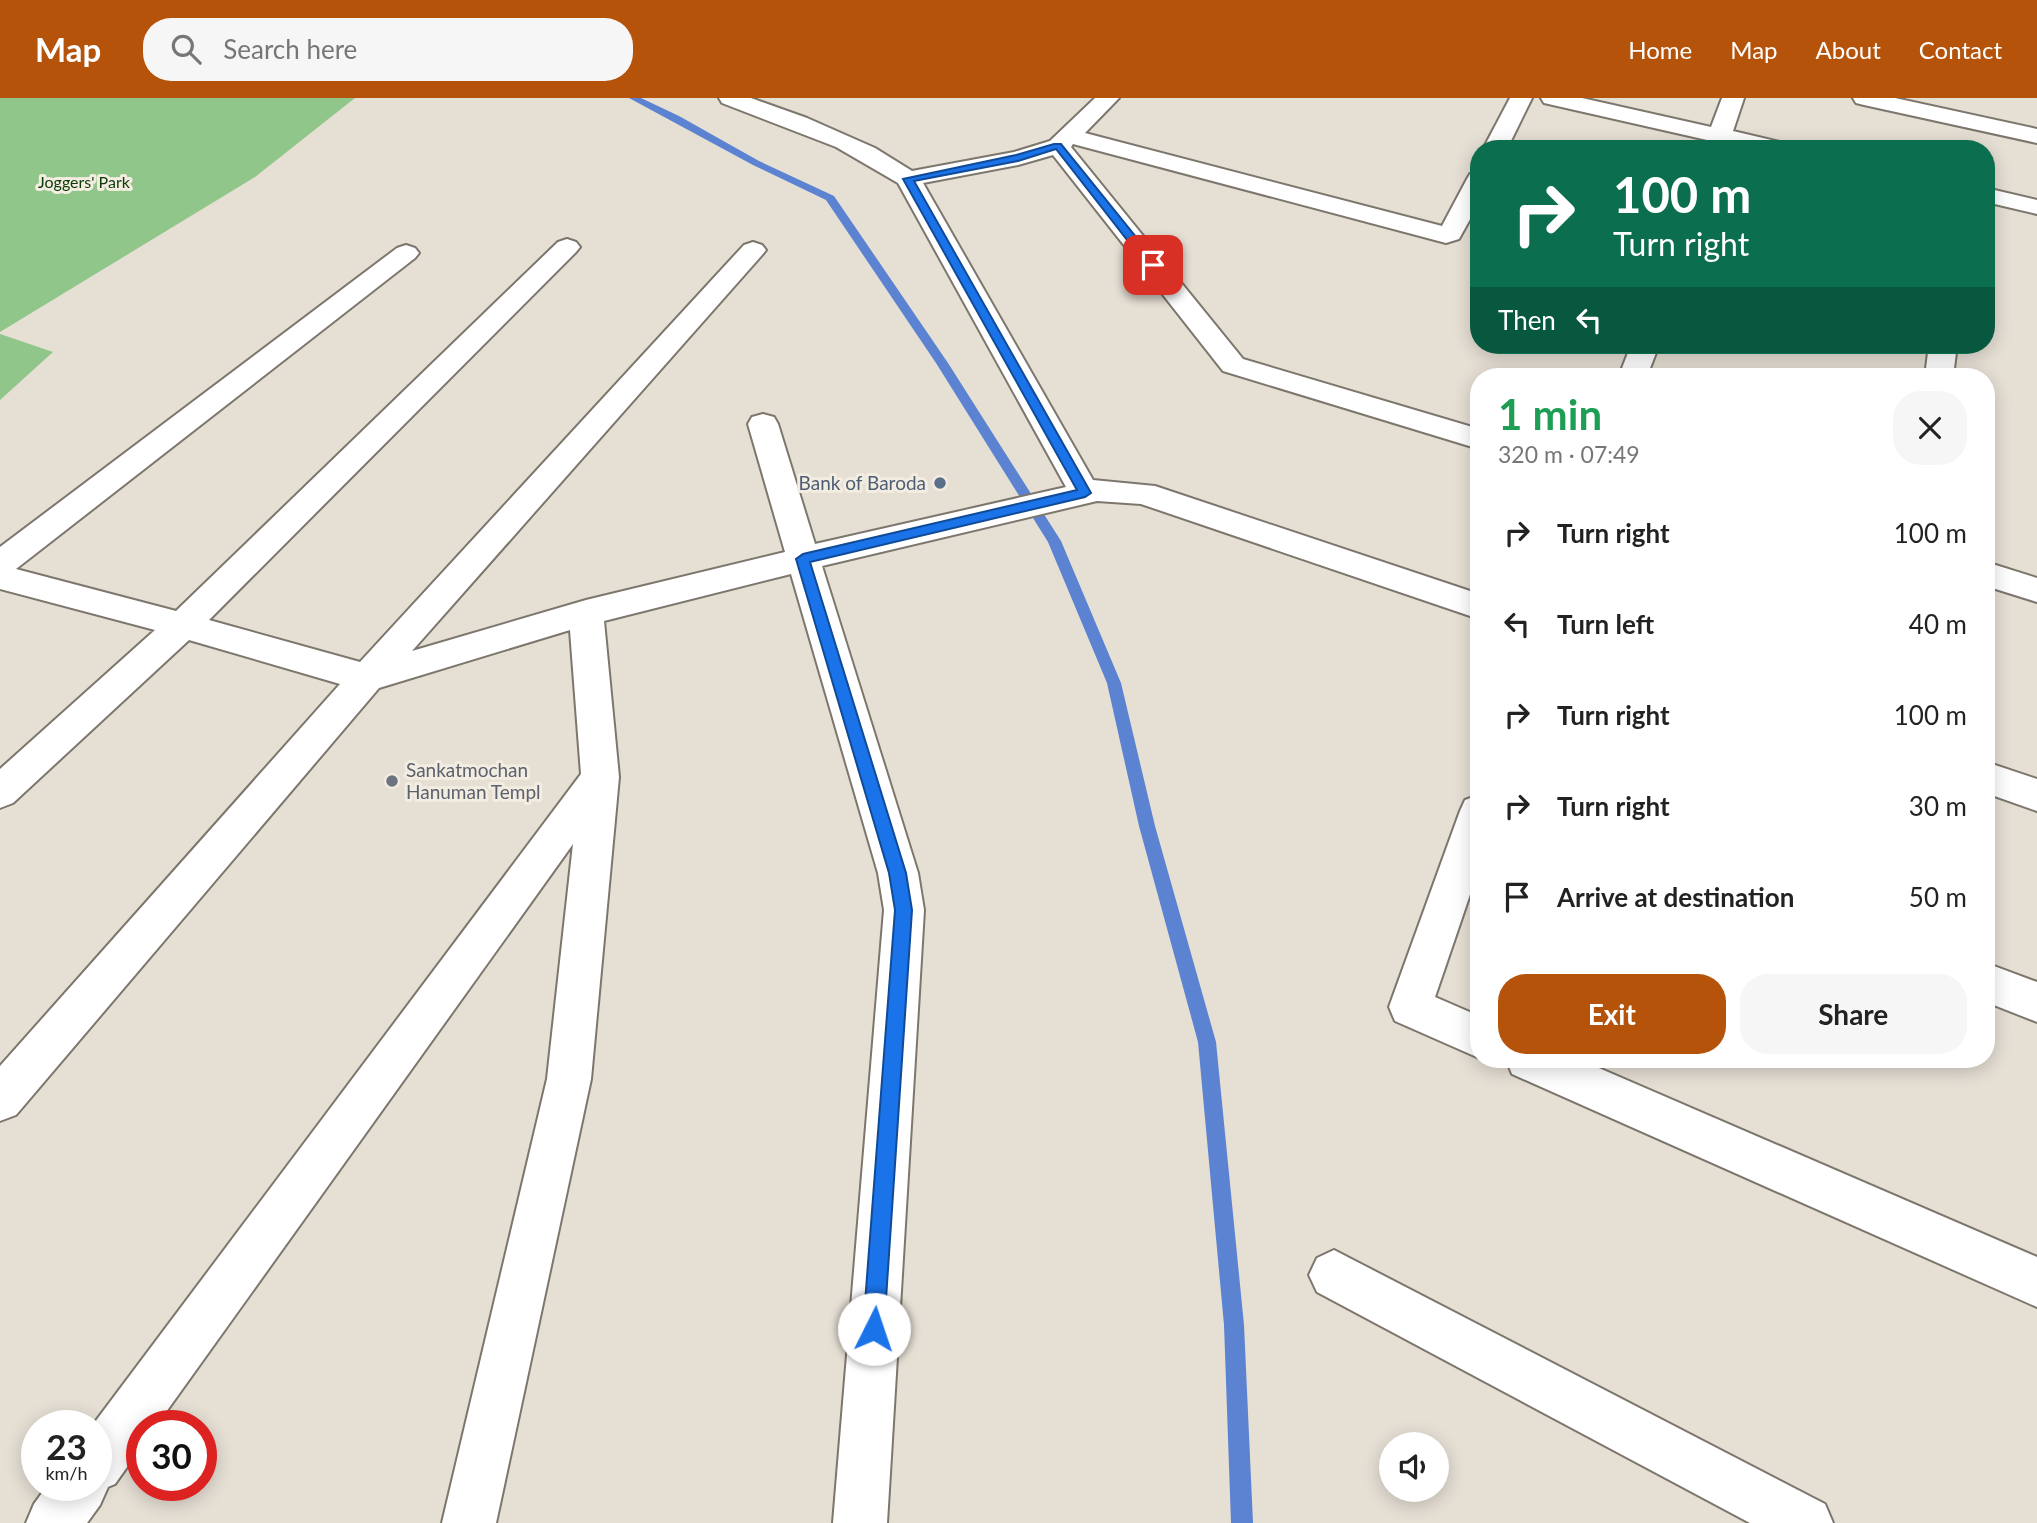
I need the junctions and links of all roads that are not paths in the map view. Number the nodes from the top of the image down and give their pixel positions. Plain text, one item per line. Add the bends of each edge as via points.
1 (730, 98) edge
2 (1108, 98) edge
3 (1521, 98) edge
4 (1552, 98) edge
5 (1733, 98) edge
6 (1864, 98) edge
7 (1975, 122) junction
8 (2037, 136) edge
9 (1500, 140) edge
10 (1710, 140) edge
11 (1718, 140) edge
12 (1972, 140) edge
13 (1063, 141) junction
14 (908, 179) junction
15 (1470, 196) edge
16 (1995, 197) edge
17 (2037, 207) edge
18 (567, 247) dead end
19 (752, 250) dead end
20 (406, 253) dead end
21 (763, 424) dead end
22 (1470, 436) edge
23 (1071, 497) junction
24 (803, 559) junction
25 (0, 564) edge
26 (0, 577) edge
27 (1995, 577) edge
28 (2037, 590) edge
29 (1470, 604) edge
30 (586, 613) junction
31 (183, 625) junction
32 (368, 678) junction
33 (600, 777) junction
34 (1995, 781) edge
35 (0, 792) edge
36 (2037, 794) edge
37 (1470, 837) edge
38 (1995, 986) edge
39 (2037, 1002) edge
40 (1470, 1033) edge
41 (1549, 1068) edge
42 (0, 1099) edge
43 (1334, 1275) dead end
44 (2037, 1282) edge
45 (112, 1443) edge
46 (70, 1501) edge
47 (54, 1523) edge
48 (469, 1523) edge
49 (860, 1523) edge
50 (1806, 1523) edge

1 - 14 street via 856,146
2 - 13 street
3 - 9 street
4 - 10 street
5 - 11 street
6 - 7 street
7 - 8 street
7 - 12 street
13 - 14 street via 1018,158
13 - 15 street via 1446,235
13 - 22 street via 1233,365
14 - 23 street
16 - 17 street
18 - 31 street
19 - 32 street
20 - 25 street
21 - 24 street
23 - 24 street
23 - 29 street via 1097,490 1144,494
24 - 30 street
24 - 49 street via 898,873 904,910
26 - 31 street
27 - 28 street
30 - 32 street
30 - 33 street
31 - 32 street
31 - 35 street
32 - 42 street
33 - 45 street
33 - 48 street via 569,1079
34 - 36 street
37 - 40 street via 1410,1007
38 - 39 street
41 - 44 street
43 - 50 street
46 - 47 street

